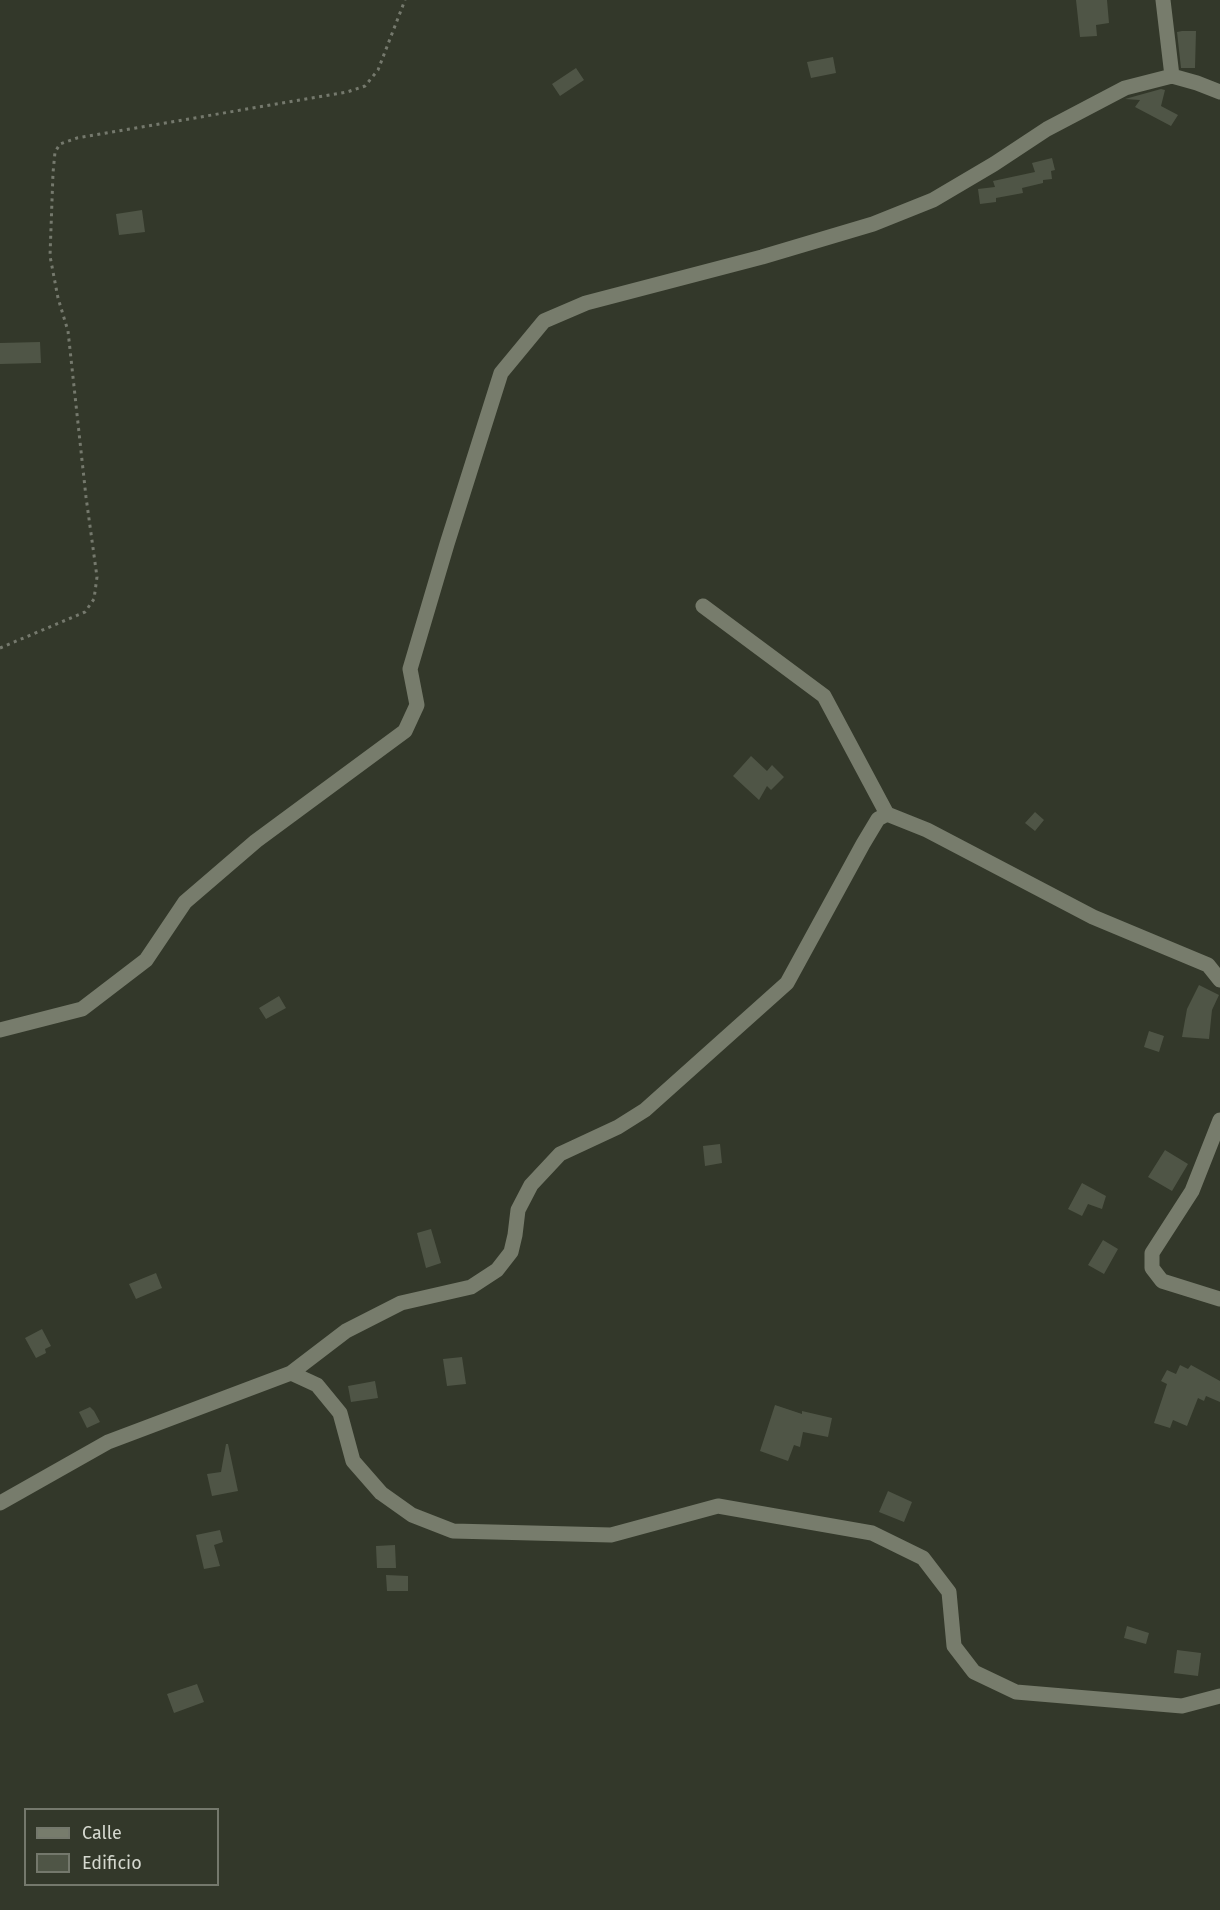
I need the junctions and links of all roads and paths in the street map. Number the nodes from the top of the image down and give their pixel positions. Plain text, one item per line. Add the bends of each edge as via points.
1 (405, 0) edge
2 (1163, 0) edge
3 (1172, 76) junction
4 (1220, 92) edge
5 (703, 606) dead end
6 (0, 648) edge
7 (887, 814) junction
8 (1220, 980) edge
9 (0, 1030) edge
10 (1220, 1120) edge
11 (1220, 1299) edge
12 (291, 1373) junction
13 (0, 1503) edge
14 (1220, 1696) edge

1 - 6 path via 378,70 365,86 77,138 60,144 55,152 50,256 68,331 97,577 94,599 85,612
2 - 3 street
3 - 4 street
3 - 9 street via 1125,88 1047,129 933,200 873,224 586,303 544,321 501,373 410,669 417,705 405,731 247,848 185,902 146,960 82,1009
5 - 7 street via 824,696
7 - 8 street via 927,830 1093,917 1208,965
7 - 12 street via 878,819 863,844 787,983 645,1110 560,1154 531,1185 518,1210 511,1252 497,1270 471,1287 400,1303 346,1332
10 - 11 street via 1192,1191 1152,1253 1152,1268 1162,1281
12 - 13 street via 108,1442
12 - 14 street via 317,1385 340,1413 353,1461 381,1493 412,1515 453,1531 611,1535 718,1506 872,1533 923,1558 949,1592 954,1646 974,1672 1016,1692 1182,1706

